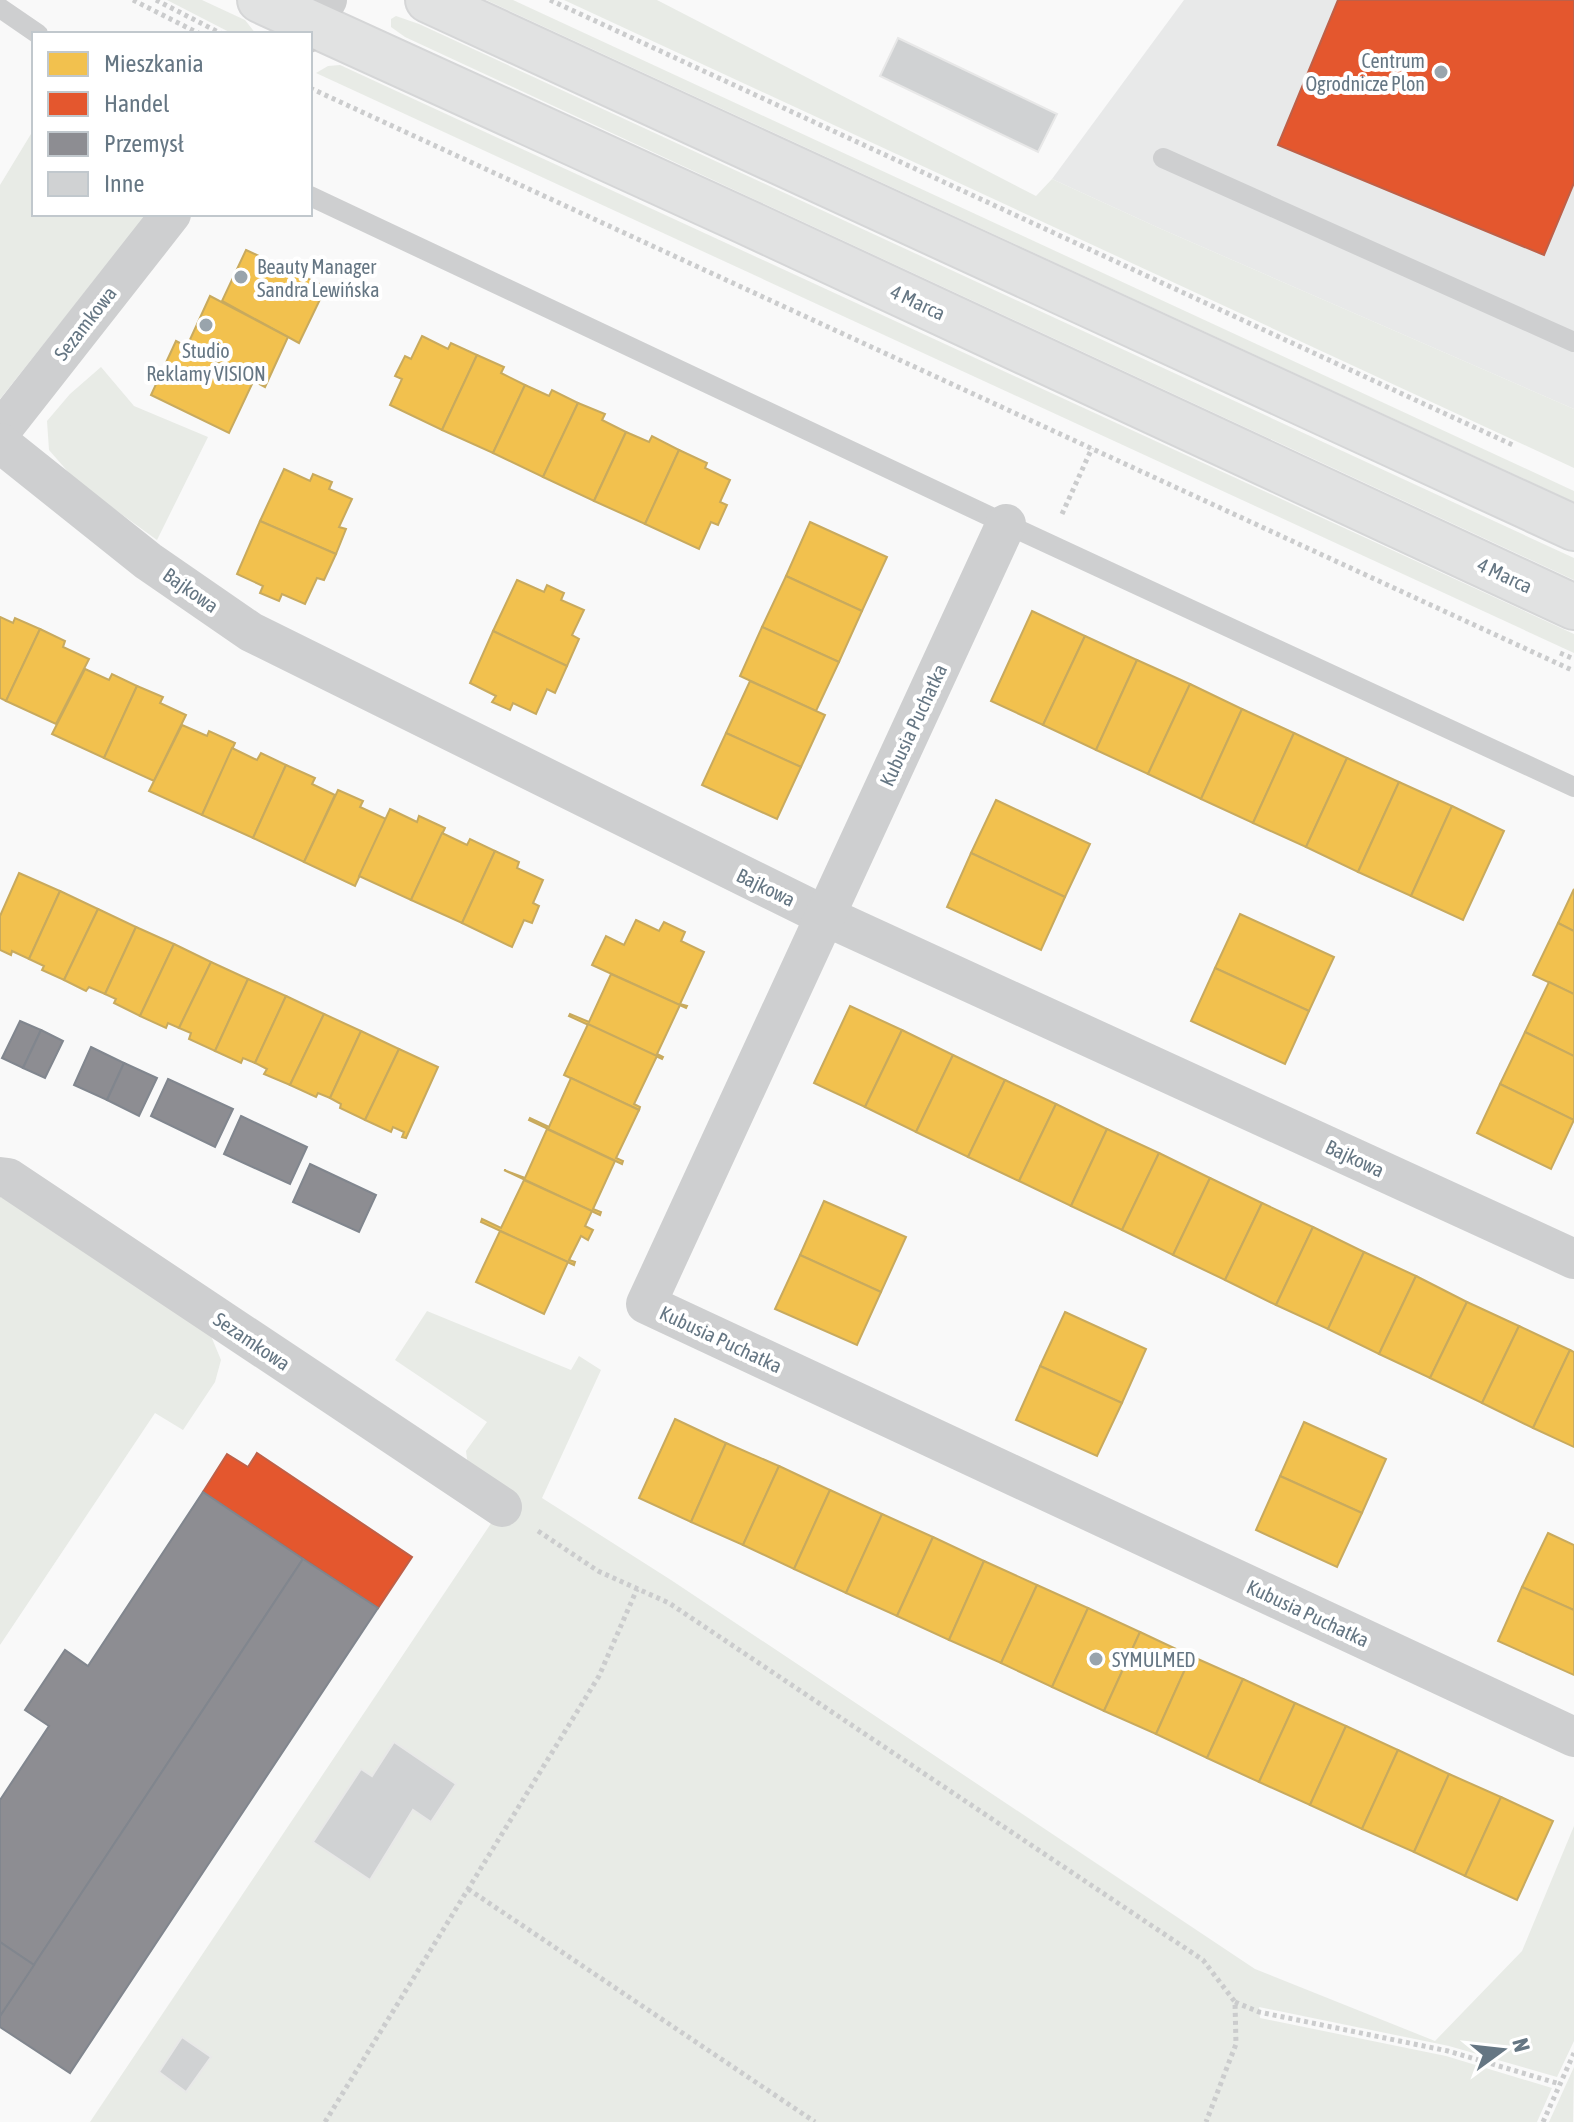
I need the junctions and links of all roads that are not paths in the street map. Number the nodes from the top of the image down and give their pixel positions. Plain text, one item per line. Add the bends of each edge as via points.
1 (260, 0) edge
2 (428, 0) edge
3 (0, 8) edge
4 (314, 19) edge
5 (35, 32) edge
6 (1163, 158) dead end
7 (312, 197) edge
8 (169, 216) edge
9 (1574, 342) edge
10 (0, 432) edge
11 (0, 443) edge
12 (1006, 524) junction
13 (1574, 528) edge
14 (1574, 607) edge
15 (1574, 787) edge
16 (825, 916) junction
17 (0, 1177) edge
18 (1574, 1259) edge
19 (502, 1507) road end
20 (1574, 1737) edge

1 - 4 main road, 4 Marca
2 - 13 main road
3 - 5 lane
4 - 14 main road, 4 Marca
6 - 9 lane
7 - 12 lane
8 - 10 street, Sezamkowa
11 - 16 street, Bajkowa via 148,561 251,632
12 - 15 lane
12 - 16 street, Kubusia Puchatka
16 - 18 street, Bajkowa
16 - 20 street, Kubusia Puchatka via 646,1304
17 - 19 street, Sezamkowa

